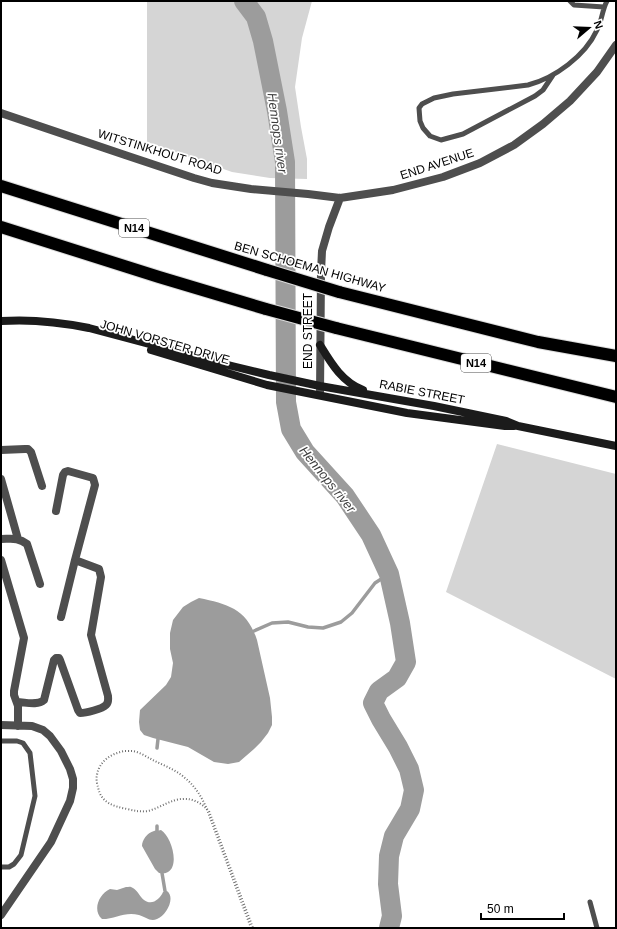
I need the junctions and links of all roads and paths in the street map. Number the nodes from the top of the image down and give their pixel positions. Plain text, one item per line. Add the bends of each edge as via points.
1 (570, 1) edge
2 (608, 1) edge
3 (604, 7) junction
4 (616, 45) edge
5 (553, 75) junction
6 (1, 113) edge
7 (1, 186) edge
8 (340, 198) junction
9 (1, 227) edge
10 (1, 321) edge
11 (1, 326) edge
12 (320, 345) junction
13 (616, 356) edge
14 (320, 386) junction
15 (320, 396) junction
16 (376, 396) junction
17 (616, 397) edge
18 (518, 426) junction
19 (616, 446) edge
20 (1, 450) edge
21 (1, 478) edge
22 (42, 486) dead end
23 (56, 511) dead end
24 (18, 539) junction
25 (1, 540) edge
26 (1, 560) edge
27 (75, 560) junction
28 (40, 584) dead end
29 (61, 617) dead end
30 (17, 702) junction
31 (1, 725) edge
32 (18, 726) junction
33 (1, 742) edge
34 (206, 808) junction
35 (1, 867) edge
36 (590, 902) dead end
37 (2, 911) edge
38 (252, 928) edge
39 (597, 928) edge

1 - 3 lane via 574,5
2 - 3 lane
3 - 5 lane via 598,29 590,44
4 - 8 street, END AVENUE via 597,72 570,101 514,145 480,163 443,177 393,190
5 - 5 lane via 528,85 434,98 419,108 420,121 430,136 441,140 463,134 535,96
6 - 8 street, WITSTINKHOUT ROAD via 212,183
7 - 13 highway, BEN SCHOEMAN HIGHWAY / N14, bridge via 339,292 538,342
8 - 12 street, END STREET via 322,251
9 - 17 highway, N14, bridge via 266,309
10 - 14 main road, JOHN VORSTER DRIVE via 39,320 71,325
11 - 15 main road, JOHN VORSTER DRIVE via 39,325 70,329 140,346 267,385
12 - 14 street, END STREET
12 - 16 main road via 345,379 357,388
14 - 15 street, END STREET
14 - 16 main road, RABIE STREET
15 - 18 main road, RABIE STREET via 407,413
16 - 18 main road, RABIE STREET via 506,421
18 - 19 main road, RABIE STREET
20 - 22 street via 28,449
21 - 24 street
23 - 27 street via 65,472 93,478 95,485
24 - 25 street
24 - 28 street via 27,544
26 - 30 street via 24,638 14,691
27 - 29 street
27 - 30 street via 99,569 102,577 91,635 109,700 104,706 80,712 60,660 56,658 44,700 38,703
30 - 32 street
31 - 32 street
32 - 37 street via 38,728 50,736 70,769 73,788 70,801 51,842
33 - 35 lane via 23,743 30,753 35,796 21,855 9,867
34 - 34 path via 201,796 186,778 131,750 110,756 103,762 97,775 101,796 116,807 139,812 184,798 196,800
34 - 38 path
36 - 39 lane

